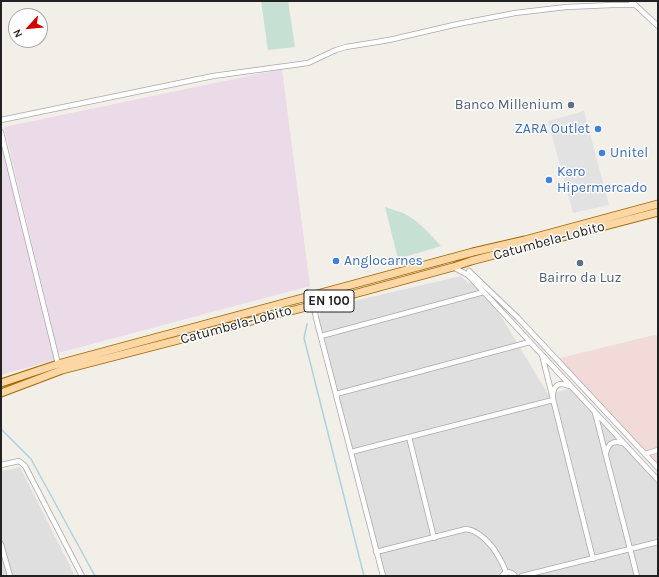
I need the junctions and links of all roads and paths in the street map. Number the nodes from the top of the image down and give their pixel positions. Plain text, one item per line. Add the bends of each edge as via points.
1 (633, 3) edge
2 (657, 23) edge
3 (1, 120) edge
4 (1, 132) edge
5 (658, 204) edge
6 (658, 212) edge
7 (469, 262) junction
8 (453, 267) junction
9 (469, 271) junction
10 (470, 278) junction
11 (484, 292) junction
12 (318, 304) junction
13 (306, 307) junction
14 (316, 318) junction
15 (321, 336) junction
16 (530, 342) junction
17 (541, 354) junction
18 (58, 364) junction
19 (1, 383) edge
20 (573, 388) junction
21 (1, 393) edge
22 (336, 394) junction
23 (553, 400) junction
24 (594, 412) junction
25 (409, 437) junction
26 (624, 444) junction
27 (658, 450) edge
28 (351, 452) junction
29 (645, 454) junction
30 (606, 456) junction
31 (1, 465) edge
32 (658, 468) edge
33 (658, 480) edge
34 (434, 538) junction
35 (658, 542) edge
36 (1, 544) edge
37 (630, 550) junction
38 (376, 552) junction
39 (593, 559) junction
40 (504, 574) edge
41 (10, 576) edge
42 (82, 576) edge
43 (382, 576) edge
44 (514, 576) edge
45 (522, 576) edge
46 (637, 576) edge

1 - 2 street
1 - 3 street via 515,13 346,47 308,63 213,76
4 - 18 street
5 - 18 main road, Catumbela-Lobito / EN 100
6 - 7 main road, Catumbela-Lobito / EN 100
7 - 8 main road, Catumbela-Lobito / EN 100
7 - 9 street
8 - 10 street
8 - 12 main road, Catumbela-Lobito / EN 100
9 - 10 street
9 - 29 street via 518,318
10 - 11 street
11 - 15 street
11 - 16 street
12 - 13 main road, Catumbela-Lobito / EN 100
12 - 14 street
13 - 14 street
13 - 21 main road, Catumbela-Lobito / EN 100 via 62,370
14 - 15 street
15 - 22 street
16 - 17 street
16 - 22 street
17 - 20 street
17 - 23 street
18 - 19 main road, Catumbela-Lobito / EN 100
20 - 23 street via 559,384 552,392
20 - 24 street
22 - 28 street
23 - 25 street
23 - 39 street
24 - 26 street
24 - 30 street
25 - 28 street
25 - 34 street
26 - 30 street via 617,441 612,443 606,450
26 - 33 street
27 - 29 street
28 - 38 street
29 - 32 street
30 - 37 street
31 - 42 street via 19,461 25,466
34 - 38 street
34 - 40 street via 466,529 474,531 486,540 502,561
35 - 37 street
36 - 41 street
37 - 39 street
37 - 46 street
38 - 43 street
39 - 45 street
40 - 44 street via 510,572

